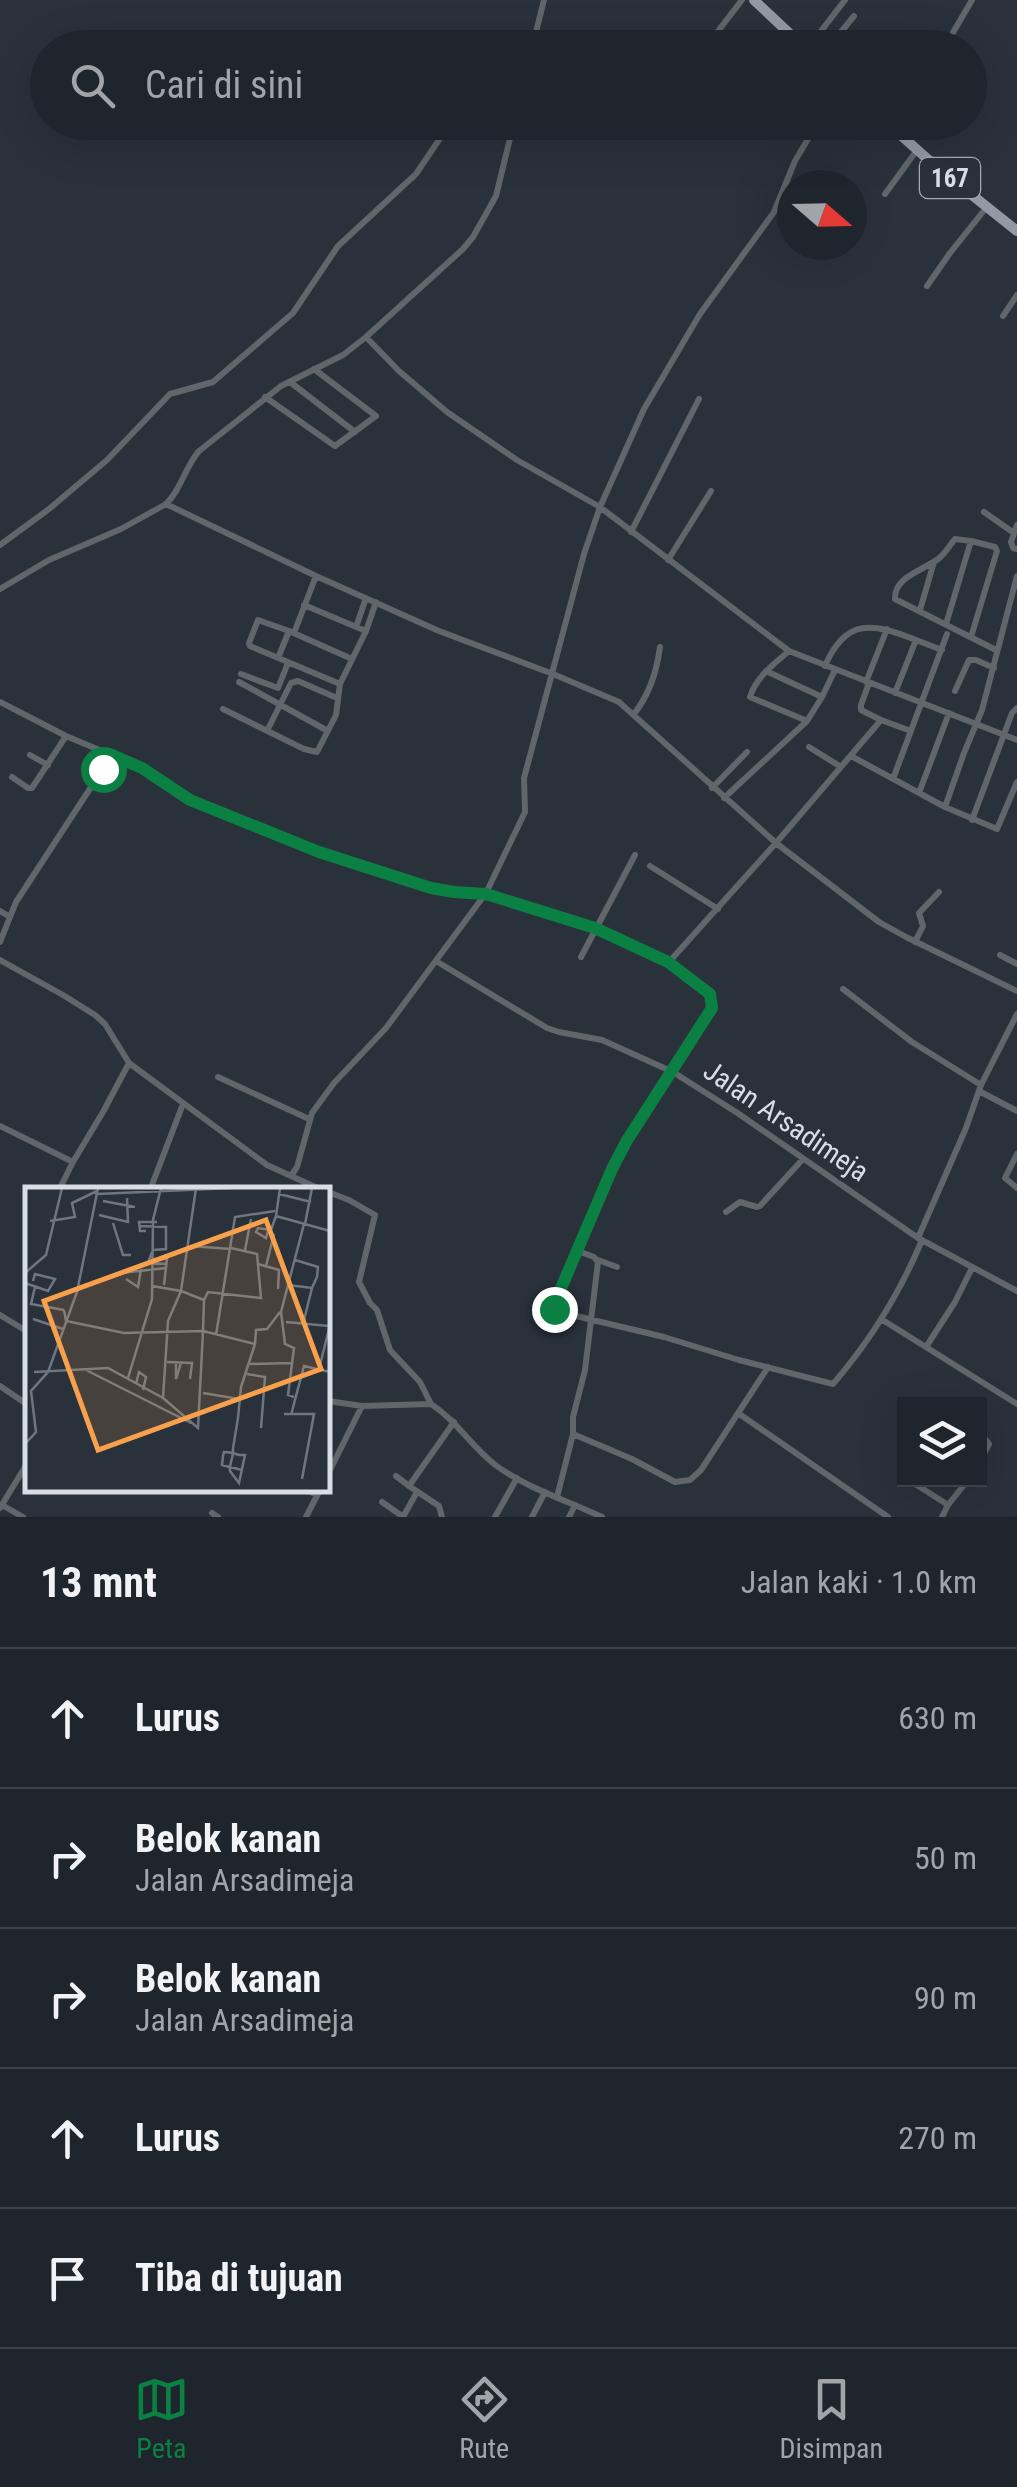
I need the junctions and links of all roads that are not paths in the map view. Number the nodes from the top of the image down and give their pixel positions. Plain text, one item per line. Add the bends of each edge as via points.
1 (544, 0) edge
2 (742, 0) edge
3 (754, 0) edge
4 (845, 0) edge
5 (972, 0) edge
6 (854, 16) dead end
7 (536, 30) edge
8 (719, 30) edge
9 (786, 30) edge
10 (821, 30) edge
11 (843, 30) edge
12 (954, 30) edge
13 (440, 140) edge
14 (510, 140) edge
15 (807, 140) edge
16 (908, 140) edge
17 (917, 150) junction
18 (886, 194) dead end
19 (986, 208) junction
20 (1017, 231) edge
21 (927, 286) dead end
22 (1017, 294) edge
23 (1003, 316) dead end
24 (366, 338) junction
25 (314, 370) junction
26 (290, 382) junction
27 (265, 397) junction
28 (699, 399) dead end
29 (356, 432) junction
30 (711, 490) dead end
31 (166, 504) junction
32 (600, 508) junction
33 (984, 512) dead end
34 (1015, 529) edge
35 (631, 532) junction
36 (971, 541) junction
37 (0, 545) edge
38 (1017, 549) edge
39 (668, 560) junction
40 (935, 561) junction
41 (316, 576) junction
42 (1017, 576) edge
43 (0, 588) edge
44 (366, 598) junction
45 (376, 602) junction
46 (304, 606) junction
47 (920, 610) junction
48 (946, 624) junction
49 (356, 627) junction
50 (887, 628) junction
51 (366, 631) junction
52 (292, 632) junction
53 (947, 634) dead end
54 (971, 637) junction
55 (916, 640) junction
56 (660, 647) dead end
57 (942, 650) junction
58 (996, 650) junction
59 (790, 651) junction
60 (278, 658) junction
61 (352, 659) junction
62 (288, 663) junction
63 (825, 666) junction
64 (994, 668) junction
65 (766, 670) junction
66 (835, 670) junction
67 (553, 674) junction
68 (868, 683) junction
69 (340, 684) junction
70 (955, 691) dead end
71 (895, 693) junction
72 (822, 697) junction
73 (336, 698) junction
74 (0, 702) edge
75 (922, 703) junction
76 (280, 704) junction
77 (1017, 708) edge
78 (224, 709) dead end
79 (949, 713) junction
80 (634, 714) junction
81 (881, 720) junction
82 (807, 721) junction
83 (977, 724) junction
84 (267, 731) junction
85 (328, 731) junction
86 (911, 731) junction
87 (1004, 735) junction
88 (66, 736) junction
89 (1017, 740) edge
90 (809, 747) dead end
91 (747, 752) dead end
92 (30, 755) dead end
93 (112, 755) junction
94 (851, 756) junction
95 (48, 766) junction
96 (841, 766) junction
97 (12, 777) dead end
98 (892, 779) junction
99 (1017, 782) edge
100 (712, 788) junction
101 (920, 794) junction
102 (724, 798) junction
103 (946, 807) junction
104 (972, 820) junction
105 (776, 843) junction
106 (635, 855) dead end
107 (650, 866) dead end
108 (939, 892) dead end
109 (486, 894) junction
110 (718, 909) junction
111 (0, 911) edge
112 (10, 917) junction
113 (595, 928) junction
114 (0, 942) edge
115 (915, 942) junction
116 (1000, 955) dead end
117 (581, 957) dead end
118 (0, 960) edge
119 (436, 961) junction
120 (668, 962) junction
121 (1017, 964) edge
122 (843, 989) dead end
123 (1017, 990) edge
124 (1017, 1014) edge
125 (128, 1063) junction
126 (673, 1072) junction
127 (218, 1077) dead end
128 (980, 1088) junction
129 (184, 1104) junction
130 (1017, 1111) edge
131 (309, 1119) junction
132 (0, 1126) edge
133 (1017, 1154) edge
134 (803, 1158) junction
135 (73, 1162) junction
136 (291, 1176) junction
137 (60, 1187) edge
138 (151, 1187) edge
139 (316, 1187) edge
140 (1017, 1188) edge
141 (330, 1193) edge
142 (726, 1212) dead end
143 (920, 1240) junction
144 (578, 1251) junction
145 (598, 1260) junction
146 (617, 1267) dead end
147 (972, 1268) junction
148 (1017, 1291) edge
149 (0, 1315) edge
150 (881, 1319) junction
151 (592, 1320) junction
152 (25, 1330) edge
153 (926, 1347) junction
154 (768, 1367) junction
155 (0, 1386) edge
156 (330, 1401) edge
157 (25, 1403) edge
158 (431, 1404) junction
159 (1017, 1404) edge
160 (362, 1406) junction
161 (738, 1413) junction
162 (454, 1422) junction
163 (573, 1434) junction
164 (25, 1467) edge
165 (330, 1470) edge
166 (396, 1476) dead end
167 (517, 1478) junction
168 (410, 1486) junction
169 (921, 1487) edge
170 (931, 1487) edge
171 (962, 1487) edge
172 (928, 1491) junction
173 (318, 1492) edge
174 (418, 1492) junction
175 (545, 1492) junction
176 (557, 1497) junction
177 (382, 1502) dead end
178 (574, 1505) junction
179 (948, 1505) junction
180 (1, 1506) edge
181 (308, 1514) edge
182 (23, 1517) edge
183 (321, 1517) edge
184 (403, 1517) edge
185 (442, 1517) edge
186 (495, 1517) edge
187 (532, 1517) edge
188 (569, 1517) edge
189 (602, 1517) edge
190 (888, 1517) edge
191 (942, 1517) edge

1 - 7 street
2 - 8 street
3 - 9 main road
4 - 10 street
5 - 12 street
6 - 11 street
13 - 37 street via 416,174 338,246 293,313 213,382 170,394 107,460
14 - 24 street via 496,196 473,237
15 - 32 street via 774,212 700,314 644,410
16 - 17 main road, 167
17 - 18 street
17 - 19 main road, 167
19 - 20 main road, 167
19 - 21 street
22 - 23 street
24 - 25 street
24 - 32 street via 447,412
25 - 26 street
25 - 29 street via 376,416
26 - 27 street
26 - 29 street
27 - 29 street via 335,446
27 - 31 street via 199,451
28 - 35 street
30 - 39 street
31 - 41 street
31 - 43 street
32 - 35 street
32 - 67 street
33 - 34 street
34 - 38 street
35 - 39 street
36 - 40 street via 954,538
36 - 48 street
36 - 54 street via 997,551
39 - 59 street
40 - 47 street
40 - 47 street via 895,589 896,599
41 - 44 street
41 - 46 street
42 - 58 street
44 - 45 street
44 - 49 street
45 - 51 street
45 - 67 street
46 - 49 street
46 - 52 street
47 - 48 street
48 - 54 street
49 - 51 street
50 - 55 street
50 - 63 street via 870,626 846,637
50 - 68 street
51 - 61 street
52 - 60 street
52 - 60 street via 258,620 248,644
52 - 61 street
53 - 57 street
54 - 58 street
55 - 57 street
55 - 71 street
56 - 80 street
57 - 75 street
58 - 64 street
59 - 63 street
59 - 65 street
60 - 62 street
61 - 69 street
62 - 69 street
62 - 76 street via 278,688 240,678
63 - 66 street
64 - 70 street via 969,660
64 - 83 street
65 - 72 street
65 - 82 street via 750,696
66 - 68 street
66 - 72 street
67 - 80 street
67 - 109 street via 524,778 525,812
68 - 71 street
68 - 81 street via 861,710
69 - 73 street
71 - 75 street
72 - 82 street
73 - 76 street via 296,681
73 - 85 street
74 - 88 street
75 - 79 street
75 - 86 street
76 - 84 street
76 - 85 street
77 - 87 street
78 - 84 street
79 - 83 street
79 - 101 street
80 - 100 street
81 - 86 street
81 - 94 street
82 - 102 street
83 - 87 street
83 - 103 street
84 - 85 street via 316,753
86 - 98 street
87 - 89 street
87 - 104 street
88 - 93 street
88 - 95 street
90 - 96 street
91 - 100 street
92 - 95 street
93 - 109 street via 190,800 319,852 431,888
93 - 112 street
94 - 96 street
94 - 98 street
95 - 97 street via 32,788
96 - 105 street
98 - 101 street
99 - 104 street via 998,829
100 - 102 street
101 - 103 street
102 - 105 street
103 - 104 street
105 - 110 street
105 - 115 street via 878,922
106 - 113 street
107 - 110 street
108 - 115 street via 919,913 923,926
109 - 113 street
109 - 119 street
110 - 120 street
111 - 112 street
112 - 114 street
113 - 117 street
113 - 120 street
115 - 123 street
116 - 121 street
118 - 125 street via 95,1015
119 - 126 street via 547,1028 602,1040
119 - 131 street
120 - 126 street, Jalan Arsadimeja via 712,1001
122 - 128 street
124 - 128 street
125 - 129 street
125 - 135 street
126 - 134 street, Jalan Arsadimeja
126 - 144 street via 626,1142
127 - 131 street
128 - 130 street
128 - 143 street
129 - 136 street
129 - 138 street
131 - 136 street
132 - 135 street
133 - 140 street via 1005,1178
134 - 142 street via 760,1206 740,1202
134 - 143 street, Jalan Arsadimeja
135 - 137 street
136 - 139 street
141 - 158 street via 376,1215 359,1282 390,1350
143 - 147 street, Jalan Arsadimeja
143 - 150 street
144 - 145 street
144 - 151 street via 554,1309
145 - 146 street
145 - 151 street
147 - 148 street, Jalan Arsadimeja
147 - 153 street
149 - 152 street
150 - 153 street
150 - 154 street via 832,1384
151 - 154 street
151 - 163 street
153 - 159 street
154 - 161 street
155 - 157 street
156 - 160 street
158 - 160 street
158 - 162 street
160 - 165 street
161 - 163 street via 700,1470 684,1482
161 - 190 street
162 - 167 street via 482,1454
162 - 168 street
163 - 176 street
164 - 180 street
166 - 168 street
167 - 175 street
167 - 186 street
168 - 174 street
169 - 172 street
170 - 172 street
171 - 179 street
172 - 179 street
173 - 181 street
174 - 184 street
174 - 185 street via 439,1506
175 - 176 street
175 - 187 street
176 - 178 street
177 - 184 street
178 - 188 street
178 - 189 street
179 - 191 street
180 - 182 street
181 - 183 street

